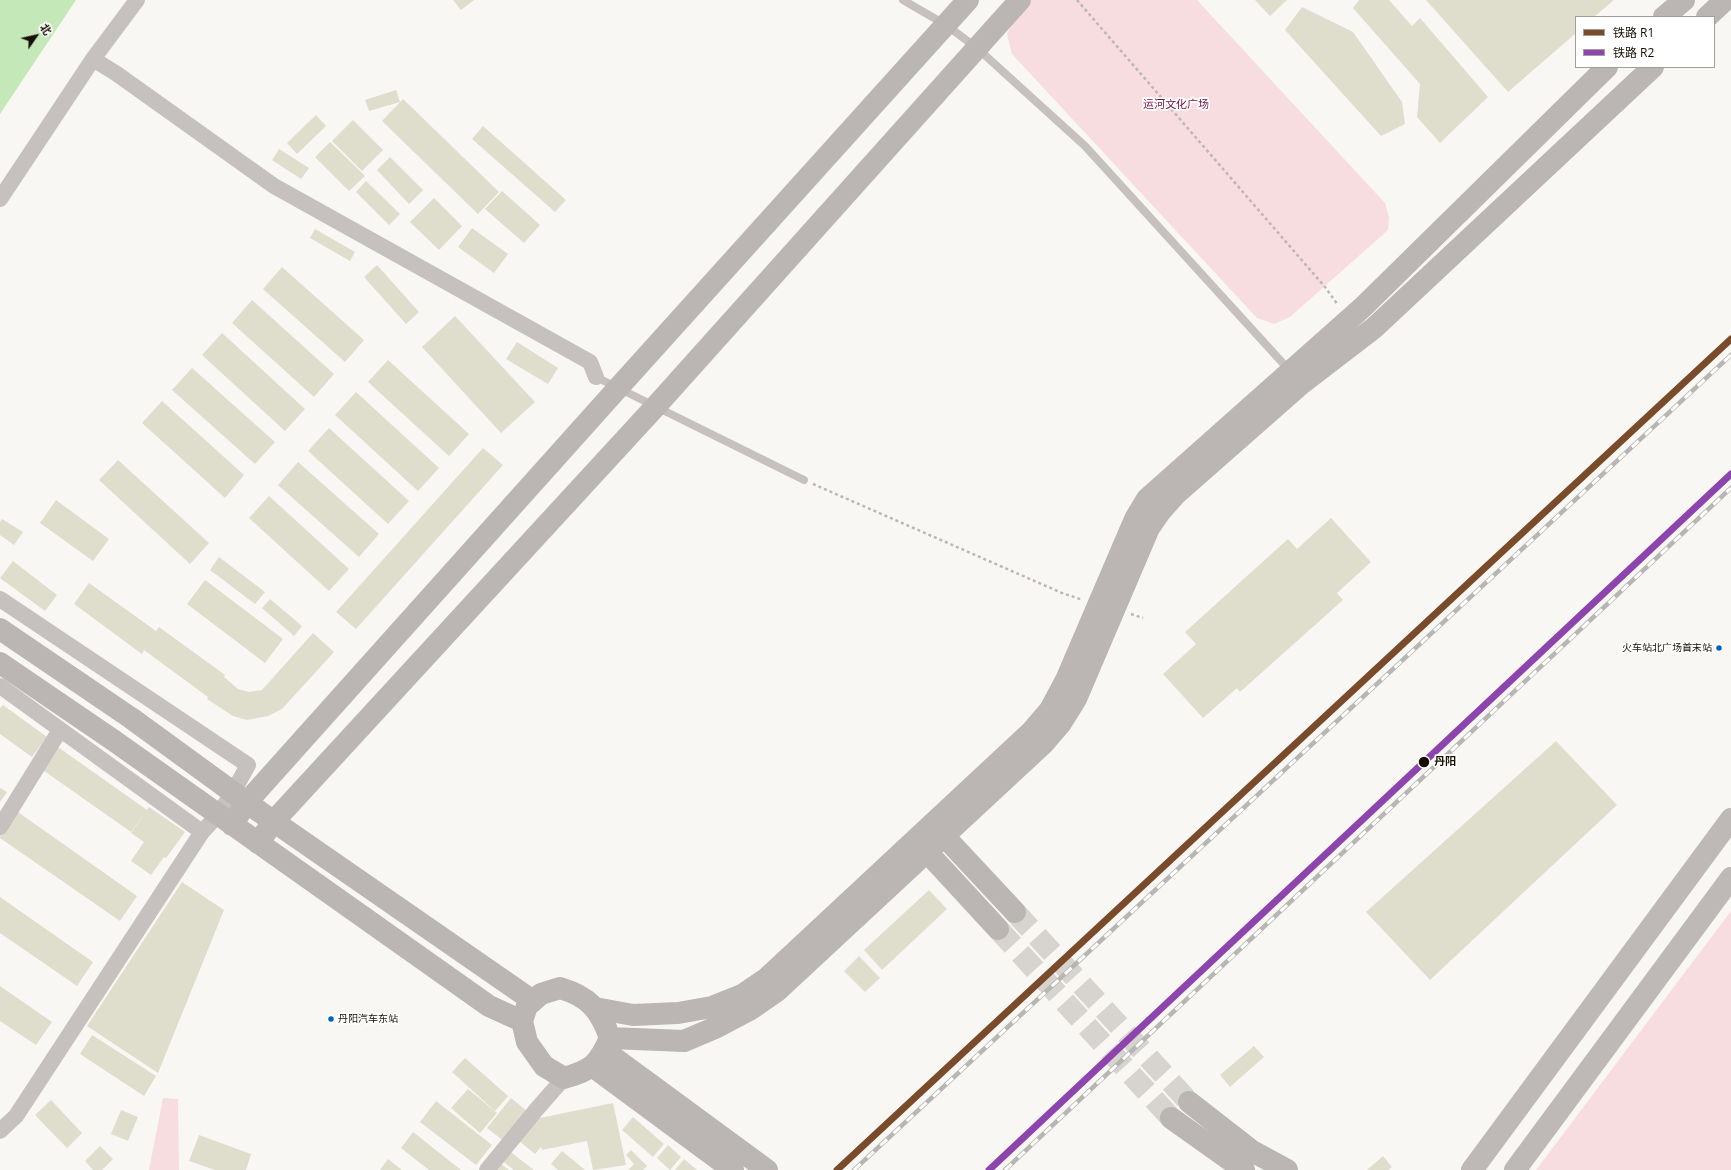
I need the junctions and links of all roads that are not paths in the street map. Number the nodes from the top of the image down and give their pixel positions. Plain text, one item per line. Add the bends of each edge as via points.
1 (137, 0) edge
2 (902, 0) edge
3 (968, 0) edge
4 (1020, 0) edge
5 (1684, 0) edge
6 (1725, 0) edge
7 (1665, 16) edge
8 (1708, 16) edge
9 (946, 25) junction
10 (977, 48) junction
11 (92, 60) junction
12 (1607, 68) edge
13 (1652, 68) edge
14 (0, 199) edge
15 (596, 377) joint
16 (1296, 378) junction
17 (618, 388) junction
18 (656, 406) junction
19 (804, 480) road end
20 (0, 599) edge
21 (0, 629) edge
22 (0, 663) edge
23 (0, 686) edge
24 (60, 730) junction
25 (241, 797) junction
26 (1731, 819) edge
27 (225, 820) junction
28 (274, 821) junction
29 (0, 827) edge
30 (202, 832) junction
31 (932, 839) junction
32 (258, 843) junction
33 (1731, 878) edge
34 (1014, 912) tunnel mouth
35 (998, 929) tunnel mouth
36 (533, 1001) junction
37 (596, 1008) junction
38 (522, 1021) junction
39 (602, 1052) junction
40 (564, 1078) junction
41 (1189, 1102) tunnel mouth
42 (1171, 1118) tunnel mouth
43 (0, 1131) edge
44 (487, 1170) edge
45 (733, 1170) edge
46 (767, 1170) edge
47 (1244, 1170) edge
48 (1287, 1170) edge
49 (1472, 1170) edge
50 (1515, 1170) edge

1 - 11 street
2 - 9 lane
3 - 9 street
4 - 10 street
5 - 7 street
6 - 8 street
9 - 10 lane
9 - 17 street
10 - 16 lane via 1085,146
10 - 18 street
11 - 14 street
11 - 15 street via 118,74 274,186 590,362
12 - 16 street via 1349,319
13 - 16 street via 1374,328
15 - 17 lane
16 - 31 street via 1147,499 1135,518 1106,607 1050,710
17 - 18 lane
17 - 25 street
18 - 19 lane
18 - 28 street
20 - 25 street via 248,765
21 - 25 street
22 - 27 street
23 - 24 street
24 - 29 street
24 - 30 street
25 - 27 street
25 - 28 street
26 - 49 main road
27 - 30 street
27 - 32 street
28 - 32 street
28 - 36 street
30 - 43 street via 16,1116
31 - 34 street
31 - 35 street
31 - 37 street via 767,978 742,995 712,1007 678,1013 633,1015
31 - 39 street via 777,991 751,1009 717,1027 684,1040
32 - 38 street via 489,1006
33 - 50 main road
36 - 37 street via 541,994 560,988 577,993
36 - 38 street via 527,1006
37 - 39 street via 604,1021
38 - 40 street via 527,1042 544,1066
39 - 40 street via 585,1072
39 - 45 street
39 - 46 street
40 - 44 street
41 - 48 street via 1252,1151
42 - 47 street

